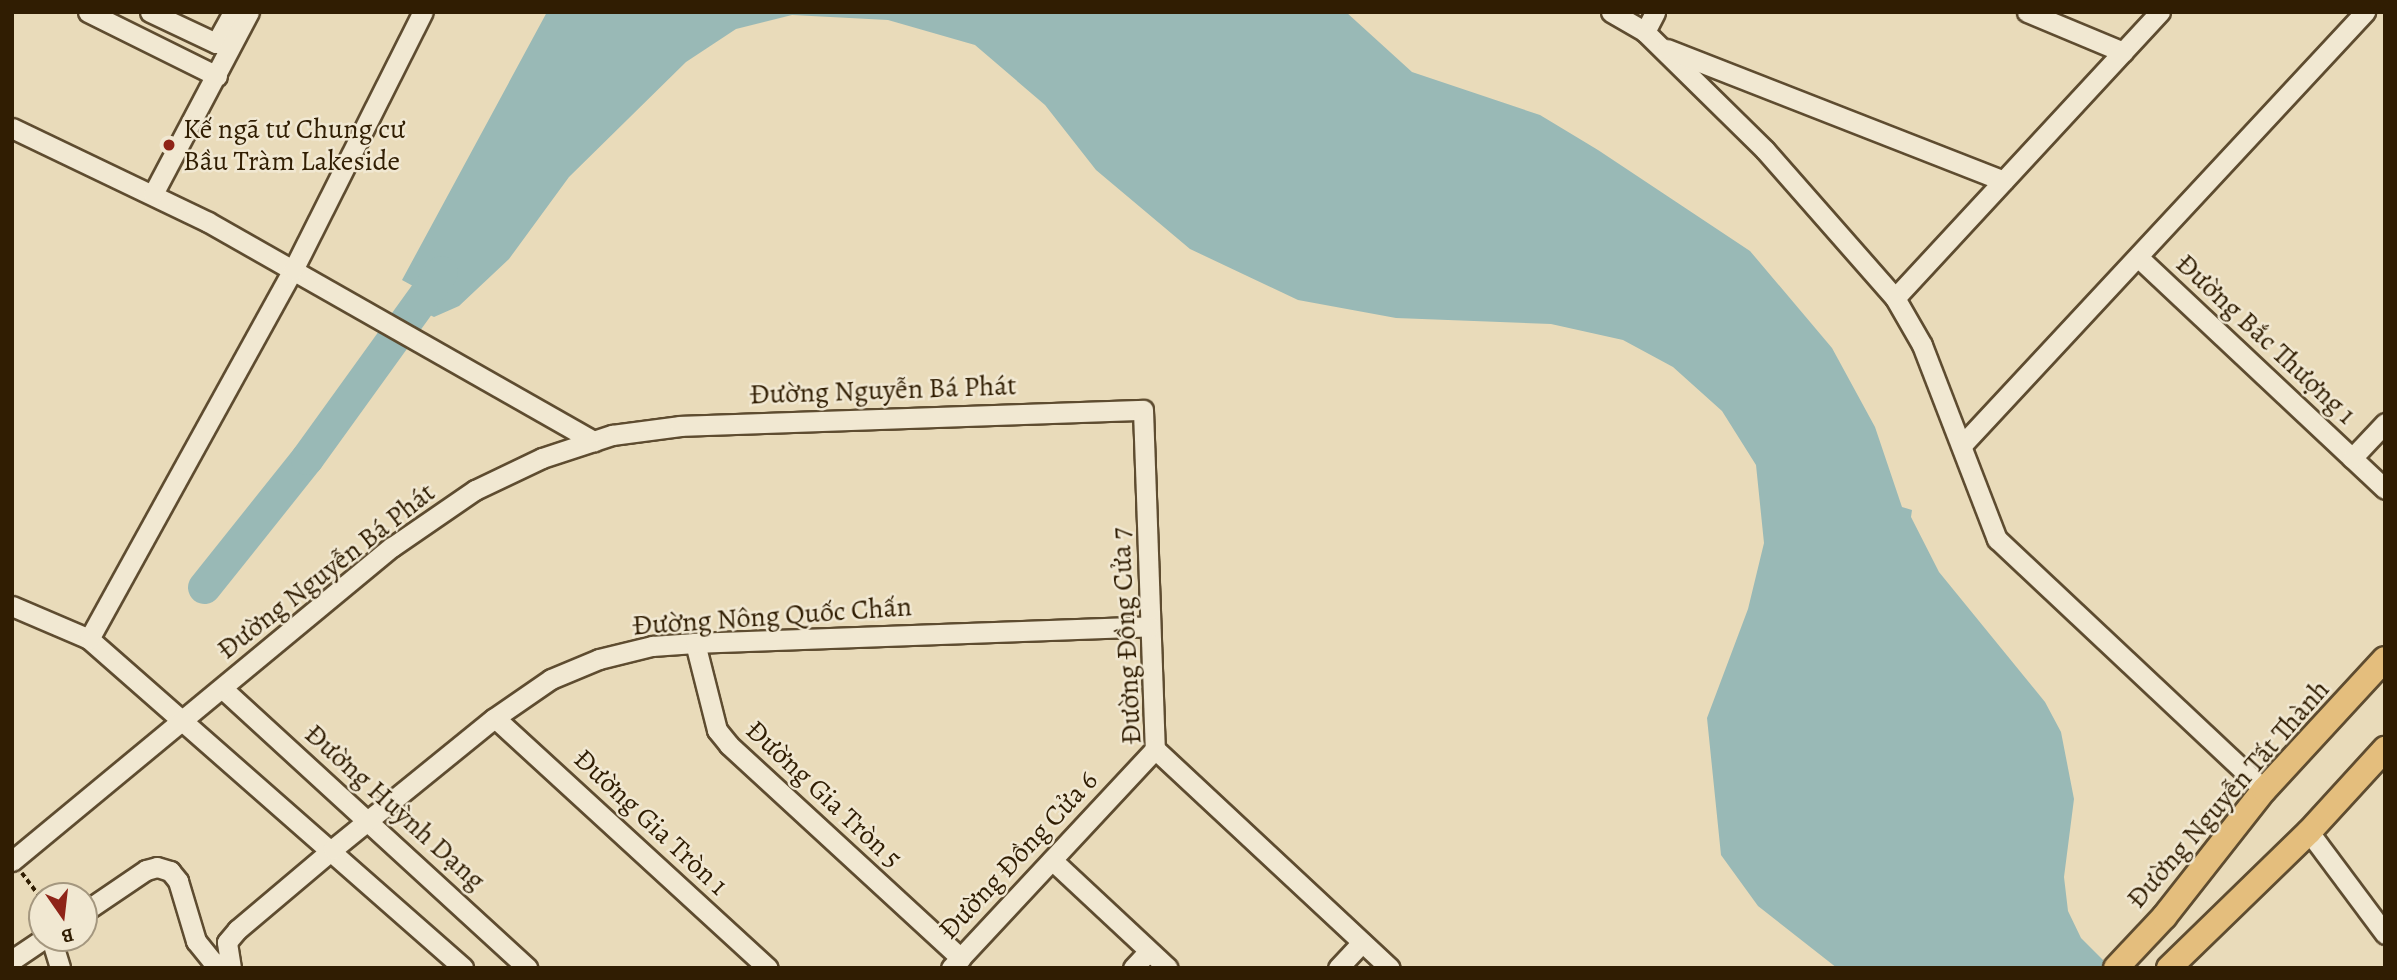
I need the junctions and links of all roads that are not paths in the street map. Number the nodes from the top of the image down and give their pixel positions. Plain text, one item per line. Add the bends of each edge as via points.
1 (88, 12) edge
2 (150, 12) edge
3 (233, 12) edge
4 (249, 12) edge
5 (423, 12) edge
6 (1611, 12) edge
7 (1655, 12) edge
8 (2027, 12) edge
9 (2160, 12) edge
10 (2365, 12) edge
11 (1645, 32) junction
12 (1659, 46) junction
13 (2123, 52) junction
14 (217, 76) junction
15 (12, 128) edge
16 (2003, 181) junction
17 (153, 194) junction
18 (2139, 258) junction
19 (293, 270) junction
20 (1895, 298) junction
21 (1143, 410) joint
22 (2385, 423) edge
23 (594, 441) junction
24 (1962, 444) junction
25 (2352, 458) junction
26 (2385, 489) edge
27 (12, 606) edge
28 (1150, 626) junction
29 (89, 639) junction
30 (695, 643) junction
31 (2385, 659) edge
32 (223, 689) junction
33 (495, 718) junction
34 (183, 722) junction
35 (1155, 749) junction
36 (2385, 749) edge
37 (2264, 790) junction
38 (368, 820) junction
39 (2309, 831) junction
40 (333, 849) junction
41 (1052, 860) junction
42 (13, 861) edge
43 (98, 903) edge
44 (2385, 934) edge
45 (1362, 942) junction
46 (28, 949) edge
47 (1149, 951) junction
48 (12, 960) edge
49 (956, 963) edge
50 (229, 968) edge
51 (463, 968) edge
52 (528, 968) edge
53 (768, 968) edge
54 (1133, 968) edge
55 (1168, 968) edge
56 (1338, 968) edge
57 (1390, 968) edge
58 (2116, 968) edge
59 (2169, 968) edge

1 - 14 street
2 - 3 street via 216,43
4 - 14 street
5 - 19 street
6 - 11 street
7 - 11 street
8 - 13 street
9 - 13 street
10 - 18 street
11 - 12 street
12 - 16 street
12 - 20 street via 1765,150
13 - 16 street
14 - 17 street
15 - 17 street
16 - 20 street
17 - 19 street
18 - 24 street
18 - 25 street, Đường Bắc Thượng 1
19 - 23 street
19 - 29 street
20 - 24 street via 1922,345
21 - 23 street, Đường Nguyễn Bá Phát via 743,422 680,426
21 - 28 street, Đường Đồng Cửa 7
22 - 25 street
23 - 32 street, Đường Nguyễn Bá Phát via 542,458 474,490 392,547
24 - 37 street via 1997,539
25 - 26 street, Đường Bắc Thượng 1
27 - 29 street
28 - 30 street, Đường Nông Quốc Chấn
28 - 35 street, Đường Đồng Cửa 7
29 - 34 street
30 - 33 street, Đường Nông Quốc Chấn via 652,646 599,659 551,678
30 - 49 street, Đường Gia Tròn 5 via 717,730 729,746
31 - 37 main road, Đường Nguyễn Tất Thành
32 - 34 street, Đường Nguyễn Bá Phát
32 - 38 street, Đường Huỳnh Dạng
33 - 38 street, Đường Nông Quốc Chấn
33 - 53 street, Đường Gia Tròn 1
34 - 40 street
34 - 42 street, Đường Nguyễn Bá Phát
35 - 41 street, Đường Đồng Cửa 6
35 - 45 street, Đường Đồng Cửa 7
36 - 39 main road
37 - 58 main road, Đường Nguyễn Tất Thành via 2164,917
38 - 40 street, Đường Nông Quốc Chấn
38 - 52 street, Đường Huỳnh Dạng
39 - 44 street
39 - 59 main road
40 - 50 street, Đường Nông Quốc Chấn via 237,930 227,942
40 - 51 street
41 - 47 street
41 - 49 street, Đường Đồng Cửa 6
43 - 50 street via 146,870 170,871 178,881 196,941 212,961
45 - 56 street
45 - 57 street, Đường Đồng Cửa 7
46 - 48 street
47 - 54 street
47 - 55 street

